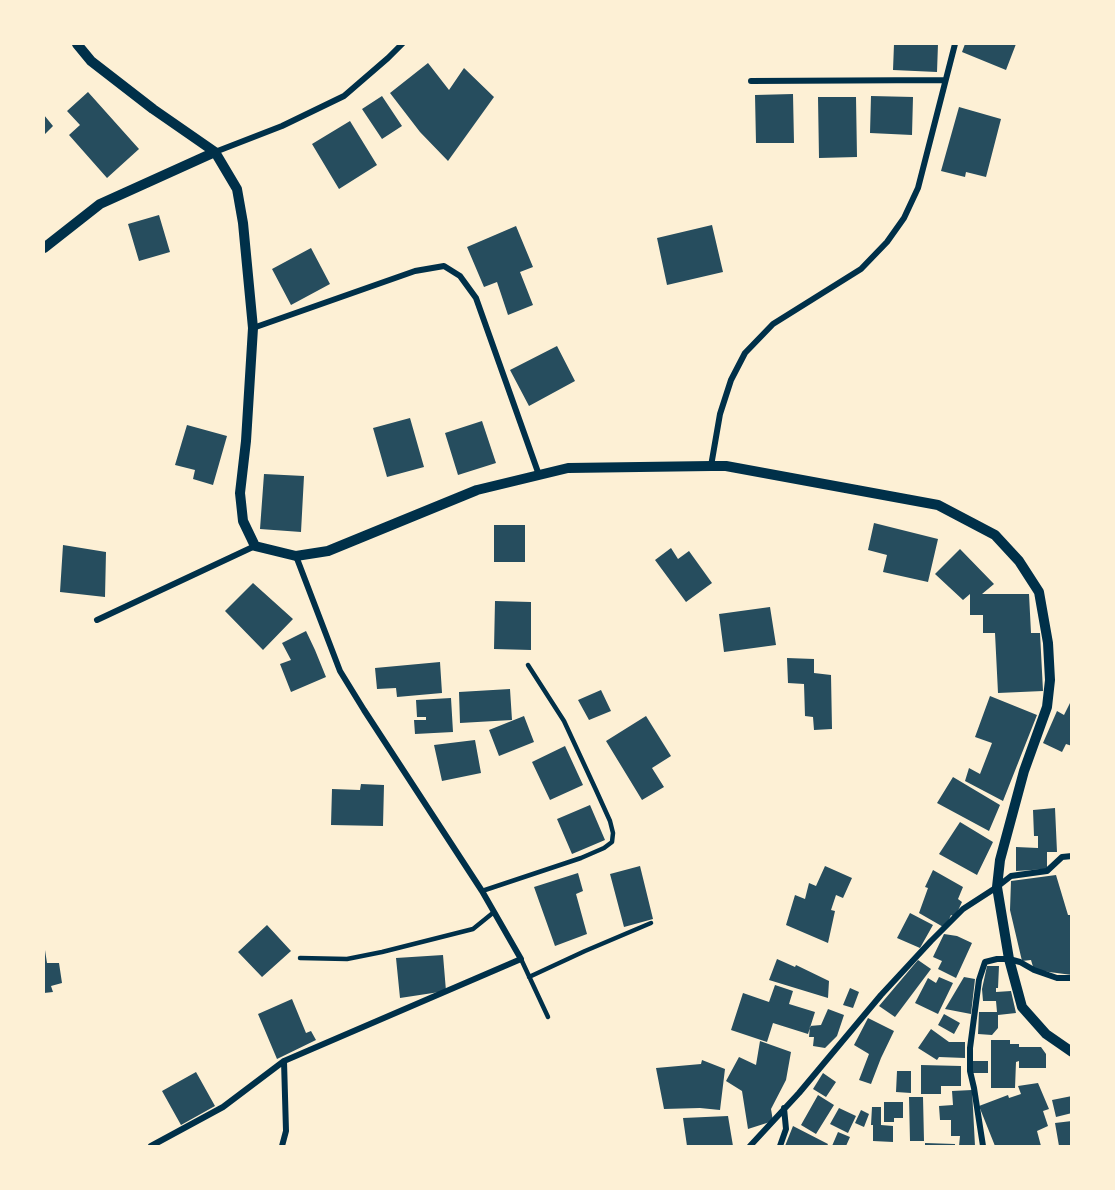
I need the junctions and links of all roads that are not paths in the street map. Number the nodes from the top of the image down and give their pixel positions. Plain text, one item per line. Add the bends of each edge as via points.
1 (77, 44) edge
2 (402, 44) edge
3 (955, 44) edge
4 (945, 80) junction
5 (751, 81) dead end
6 (214, 152) junction
7 (44, 248) edge
8 (253, 328) junction
9 (711, 465) junction
10 (539, 475) junction
11 (255, 546) junction
12 (296, 556) junction
13 (97, 620) dead end
14 (528, 665) dead end
15 (1071, 856) edge
16 (998, 887) junction
17 (482, 891) junction
18 (494, 912) junction
19 (651, 923) dead end
20 (300, 958) dead end
21 (520, 959) junction
22 (1009, 959) junction
23 (529, 977) junction
24 (1071, 978) edge
25 (548, 1017) dead end
26 (1071, 1052) edge
27 (285, 1061) junction
28 (784, 1108) junction
29 (151, 1146) edge
30 (282, 1146) edge
31 (750, 1146) edge
32 (780, 1146) edge
33 (983, 1146) edge

1 - 6 street via 91,61
2 - 6 street via 344,96 282,126
3 - 4 street
4 - 5 street
4 - 9 street via 918,188 904,218 861,269 773,324 746,354 731,380 720,414
6 - 7 street via 100,204
6 - 8 street via 237,189
8 - 10 street via 415,271 444,266 460,276 476,298
8 - 11 street via 240,494 243,521
9 - 10 street via 568,468
9 - 16 street via 938,505 995,535 1019,561 1039,592 1050,680 1047,706 1024,771 1000,860
10 - 12 street via 477,490 328,551
11 - 12 street
11 - 13 street
12 - 17 street via 340,671
14 - 17 lane via 564,721 614,833 612,842 604,848
15 - 16 street via 1062,857 1047,871 1011,876
16 - 22 street
16 - 28 street via 963,909 931,941
17 - 18 street
18 - 20 lane via 473,929 392,950 347,959
18 - 21 street
19 - 23 lane
21 - 23 lane
21 - 27 street
22 - 24 street via 1057,978
22 - 26 street via 1022,1007 1046,1034
22 - 33 street via 985,962 974,1015 970,1071
23 - 25 lane
27 - 29 street via 223,1107
27 - 30 street via 286,1131
28 - 31 street
28 - 32 street via 786,1130

